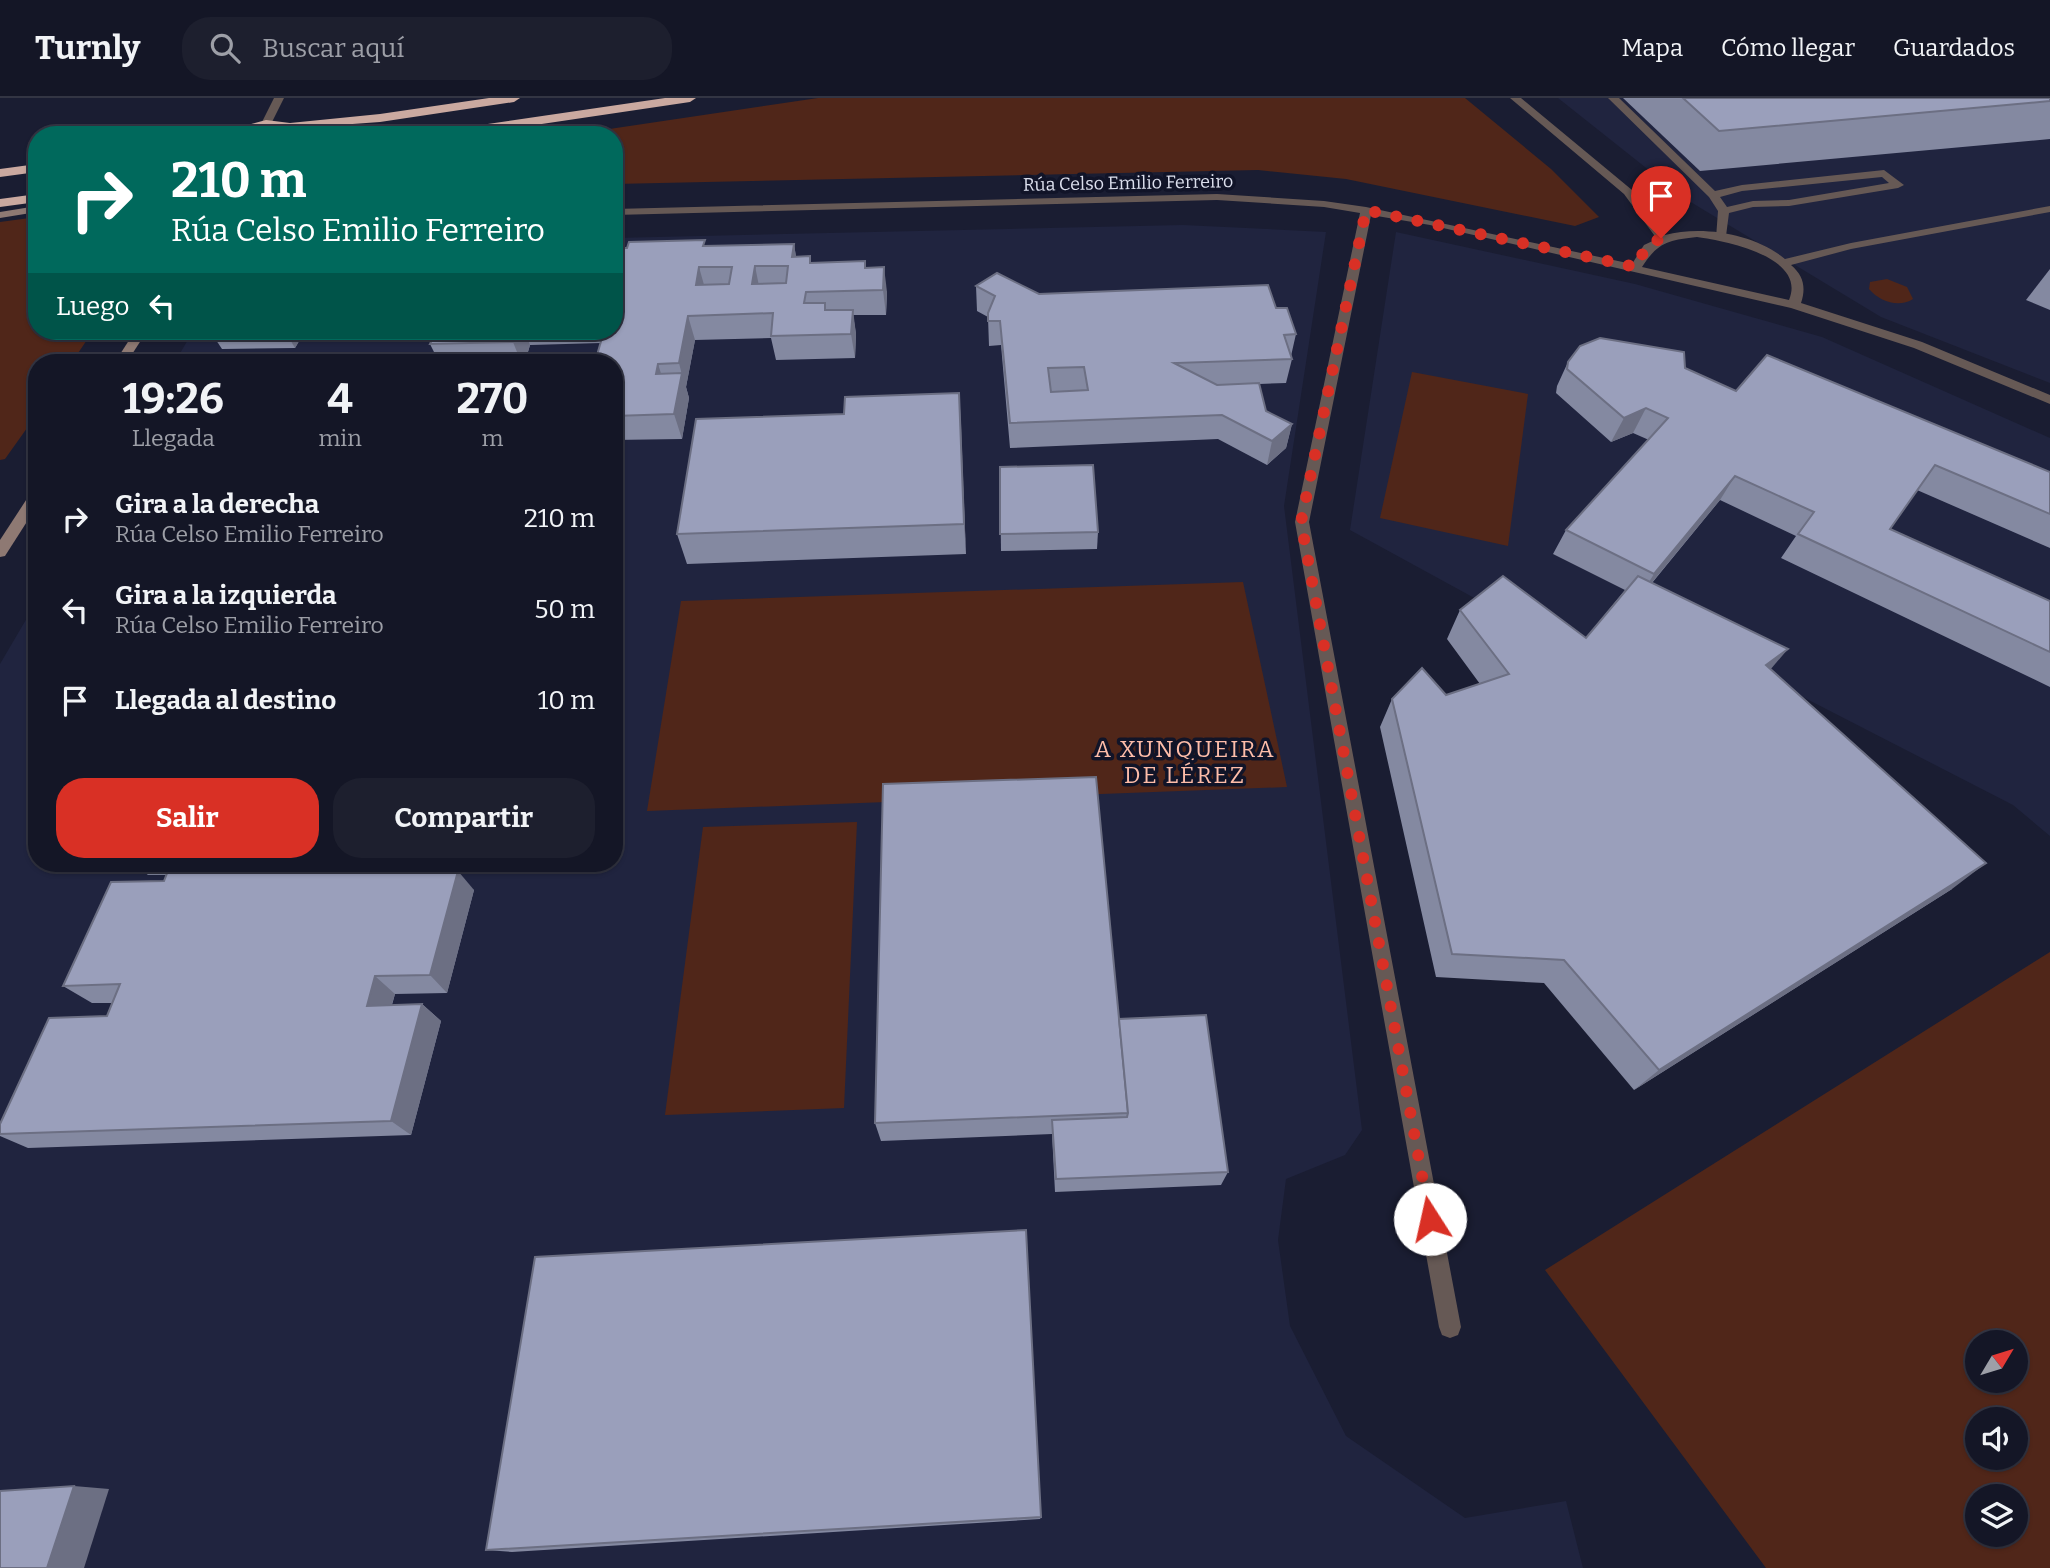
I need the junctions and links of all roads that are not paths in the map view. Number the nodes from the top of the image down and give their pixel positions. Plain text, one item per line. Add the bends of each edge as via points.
1 (279, 98) edge
2 (514, 98) edge
3 (690, 98) edge
4 (1515, 98) edge
5 (1613, 98) edge
6 (266, 124) junction
7 (295, 125) joint
8 (256, 126) edge
9 (501, 126) edge
10 (28, 168) edge
11 (0, 173) edge
12 (1713, 195) junction
13 (28, 199) edge
14 (0, 204) edge
15 (2050, 209) edge
16 (28, 210) edge
17 (1366, 210) junction
18 (1724, 211) junction
19 (623, 212) edge
20 (0, 215) edge
21 (1720, 236) junction
22 (1661, 238) junction
23 (1784, 263) junction
24 (1636, 267) junction
25 (1794, 305) junction
26 (2050, 400) edge
27 (28, 508) edge
28 (0, 552) edge
29 (1450, 1327) dead end

1 - 6 street
2 - 7 highway
3 - 9 highway
4 - 22 street via 1628,192
5 - 12 street
6 - 7 highway
6 - 8 highway
10 - 11 highway
12 - 18 street
12 - 18 street via 1884,173 1898,185
13 - 14 highway
15 - 23 street
16 - 20 main road
17 - 19 street, Rúa Celso Emilio Ferreiro via 1217,197
17 - 24 street, Rúa Celso Emilio Ferreiro
17 - 29 street via 1301,522
18 - 21 street
21 - 22 street via 1697,233
21 - 23 street via 1751,244
22 - 24 street via 1646,247
23 - 25 street via 1800,289
24 - 25 street, Rúa Celso Emilio Ferreiro
25 - 26 street, Rúa Celso Emilio Ferreiro via 1968,364
27 - 28 main road

